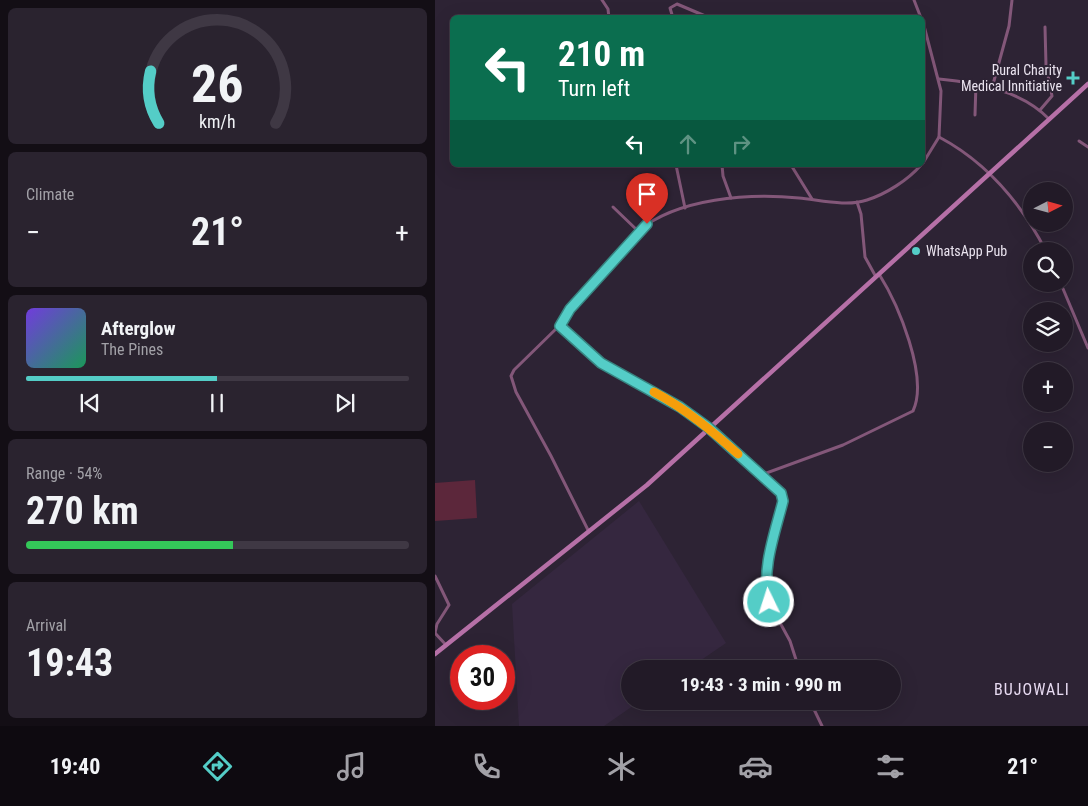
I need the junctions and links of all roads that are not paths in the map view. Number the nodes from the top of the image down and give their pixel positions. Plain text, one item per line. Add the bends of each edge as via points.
1 (602, 0) edge
2 (915, 0) edge
3 (1012, 0) edge
4 (608, 15) edge
5 (672, 15) edge
6 (704, 15) edge
7 (920, 15) edge
8 (1045, 27) dead end
9 (925, 29) edge
10 (939, 79) junction
11 (977, 83) junction
12 (1088, 84) edge
13 (992, 88) junction
14 (1040, 110) junction
15 (975, 116) dead end
16 (1049, 119) junction
17 (939, 137) junction
18 (1079, 141) dead end
19 (1088, 147) edge
20 (925, 159) edge
21 (676, 167) edge
22 (722, 167) edge
23 (792, 167) edge
24 (919, 167) edge
25 (990, 173) junction
26 (731, 198) junction
27 (812, 200) junction
28 (857, 202) junction
29 (613, 207) dead end
30 (685, 209) junction
31 (638, 231) junction
32 (1041, 242) edge
33 (878, 275) junction
34 (1064, 292) edge
35 (560, 326) junction
36 (1088, 348) edge
37 (709, 428) junction
38 (760, 475) junction
39 (589, 532) junction
40 (435, 576) edge
41 (435, 633) edge
42 (446, 645) junction
43 (435, 654) edge
44 (796, 660) edge
45 (814, 710) edge
46 (822, 726) edge

1 - 4 street
2 - 7 street
3 - 13 street via 1009,26
5 - 6 street via 670,10 675,4
8 - 14 street via 1046,65 1052,96
9 - 10 street
10 - 11 street
10 - 17 street
11 - 13 street
11 - 15 street
12 - 16 main road
13 - 14 street
14 - 16 street
16 - 25 main road
17 - 20 street
17 - 25 street
18 - 19 street
21 - 30 street
22 - 26 street
23 - 27 street
24 - 28 street via 880,195
25 - 32 street via 1018,204
25 - 33 main road
26 - 27 street via 755,196
26 - 30 street
27 - 28 street
28 - 33 street via 865,257
29 - 31 street
30 - 31 street via 656,219
31 - 35 street via 570,309
33 - 37 main road
33 - 38 street via 892,295 910,342 917,400 913,411 843,445
34 - 36 street
35 - 37 street via 601,363 680,407
35 - 39 street via 515,370 512,381
37 - 38 street
37 - 39 main road
38 - 44 street via 784,498 769,555 767,594
39 - 42 main road
40 - 41 street via 449,605
41 - 42 street
42 - 43 main road
45 - 46 street

